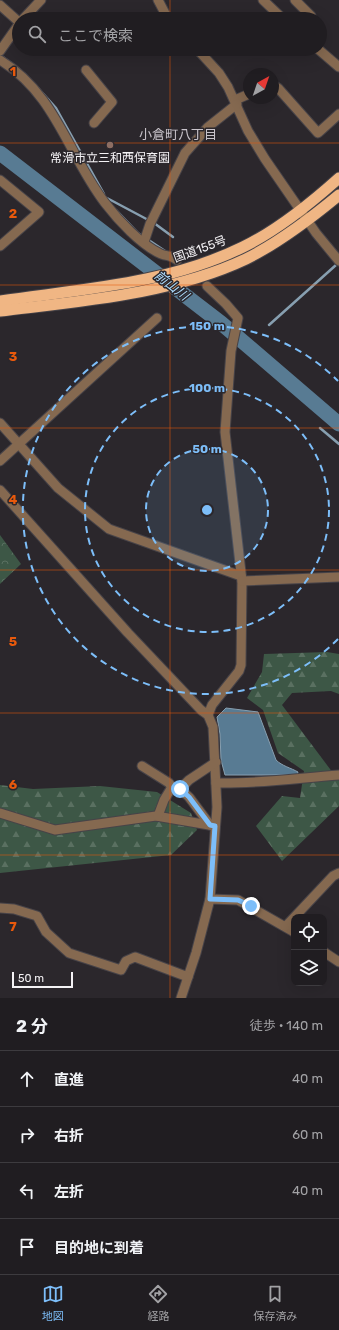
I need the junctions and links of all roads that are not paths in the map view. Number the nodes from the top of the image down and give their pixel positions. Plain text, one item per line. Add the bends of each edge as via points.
1 (41, 0) edge
2 (158, 0) edge
3 (263, 0) edge
4 (295, 0) edge
5 (0, 5) edge
6 (30, 12) edge
7 (164, 12) edge
8 (276, 12) edge
9 (307, 12) edge
10 (12, 16) edge
11 (12, 33) edge
12 (0, 51) edge
13 (203, 56) edge
14 (326, 56) edge
15 (0, 60) edge
16 (339, 68) edge
17 (86, 70) dead end
18 (279, 89) edge
19 (243, 98) edge
20 (236, 102) junction
21 (339, 114) edge
22 (94, 123) dead end
23 (339, 178) edge
24 (0, 180) edge
25 (339, 195) edge
26 (302, 210) junction
27 (308, 220) junction
28 (144, 242) junction
29 (0, 246) edge
30 (177, 260) dead end
31 (339, 261) edge
32 (207, 286) dead end
33 (0, 301) edge
34 (0, 311) edge
35 (157, 318) dead end
36 (0, 423) edge
37 (18, 444) junction
38 (0, 461) edge
39 (0, 490) edge
40 (339, 577) edge
41 (241, 579) junction
42 (208, 715) junction
43 (216, 762) junction
44 (142, 766) dead end
45 (339, 775) edge
46 (216, 783) junction
47 (176, 788) junction
48 (0, 814) edge
49 (158, 816) junction
50 (213, 826) junction
51 (339, 873) edge
52 (210, 899) junction
53 (0, 908) edge
54 (286, 926) junction
55 (291, 930) edge
56 (327, 954) edge
57 (339, 962) edge
58 (188, 977) junction
59 (181, 998) edge

1 - 6 street
2 - 7 street
3 - 8 street
4 - 9 street
5 - 10 street
11 - 12 street
13 - 20 street via 219,73
14 - 16 street
15 - 28 street via 15,69 51,110 96,191 126,227
17 - 22 street via 112,102
18 - 21 street via 318,133
19 - 20 street
20 - 26 street via 248,131 264,159
20 - 28 street via 184,153
23 - 26 highway, 国道155号
24 - 29 street via 39,212
25 - 27 highway, 国道155号
26 - 27 street
26 - 33 highway, 国道155号 via 244,247 215,260 173,273 96,288
27 - 31 street
27 - 34 highway, 国道155号 via 245,259 184,282 103,298
28 - 30 street via 161,254 170,255
32 - 41 street via 237,315 238,326 233,346 225,432
35 - 37 street
36 - 37 street
37 - 38 street
37 - 41 street via 58,488 113,531
39 - 42 street via 128,633
40 - 41 street
41 - 42 street via 241,665 212,705
42 - 43 street via 214,727
43 - 46 street
43 - 47 street
44 - 47 street
45 - 46 street via 268,780 251,784
46 - 50 street
47 - 49 street via 164,800
47 - 50 street via 189,797
48 - 49 street via 55,830
49 - 50 street
50 - 52 street
51 - 54 street via 333,876
52 - 54 street via 238,900
52 - 58 street
53 - 58 street via 37,916 46,932 69,953 121,970 126,961 135,957
54 - 55 street
56 - 57 street
58 - 59 street

